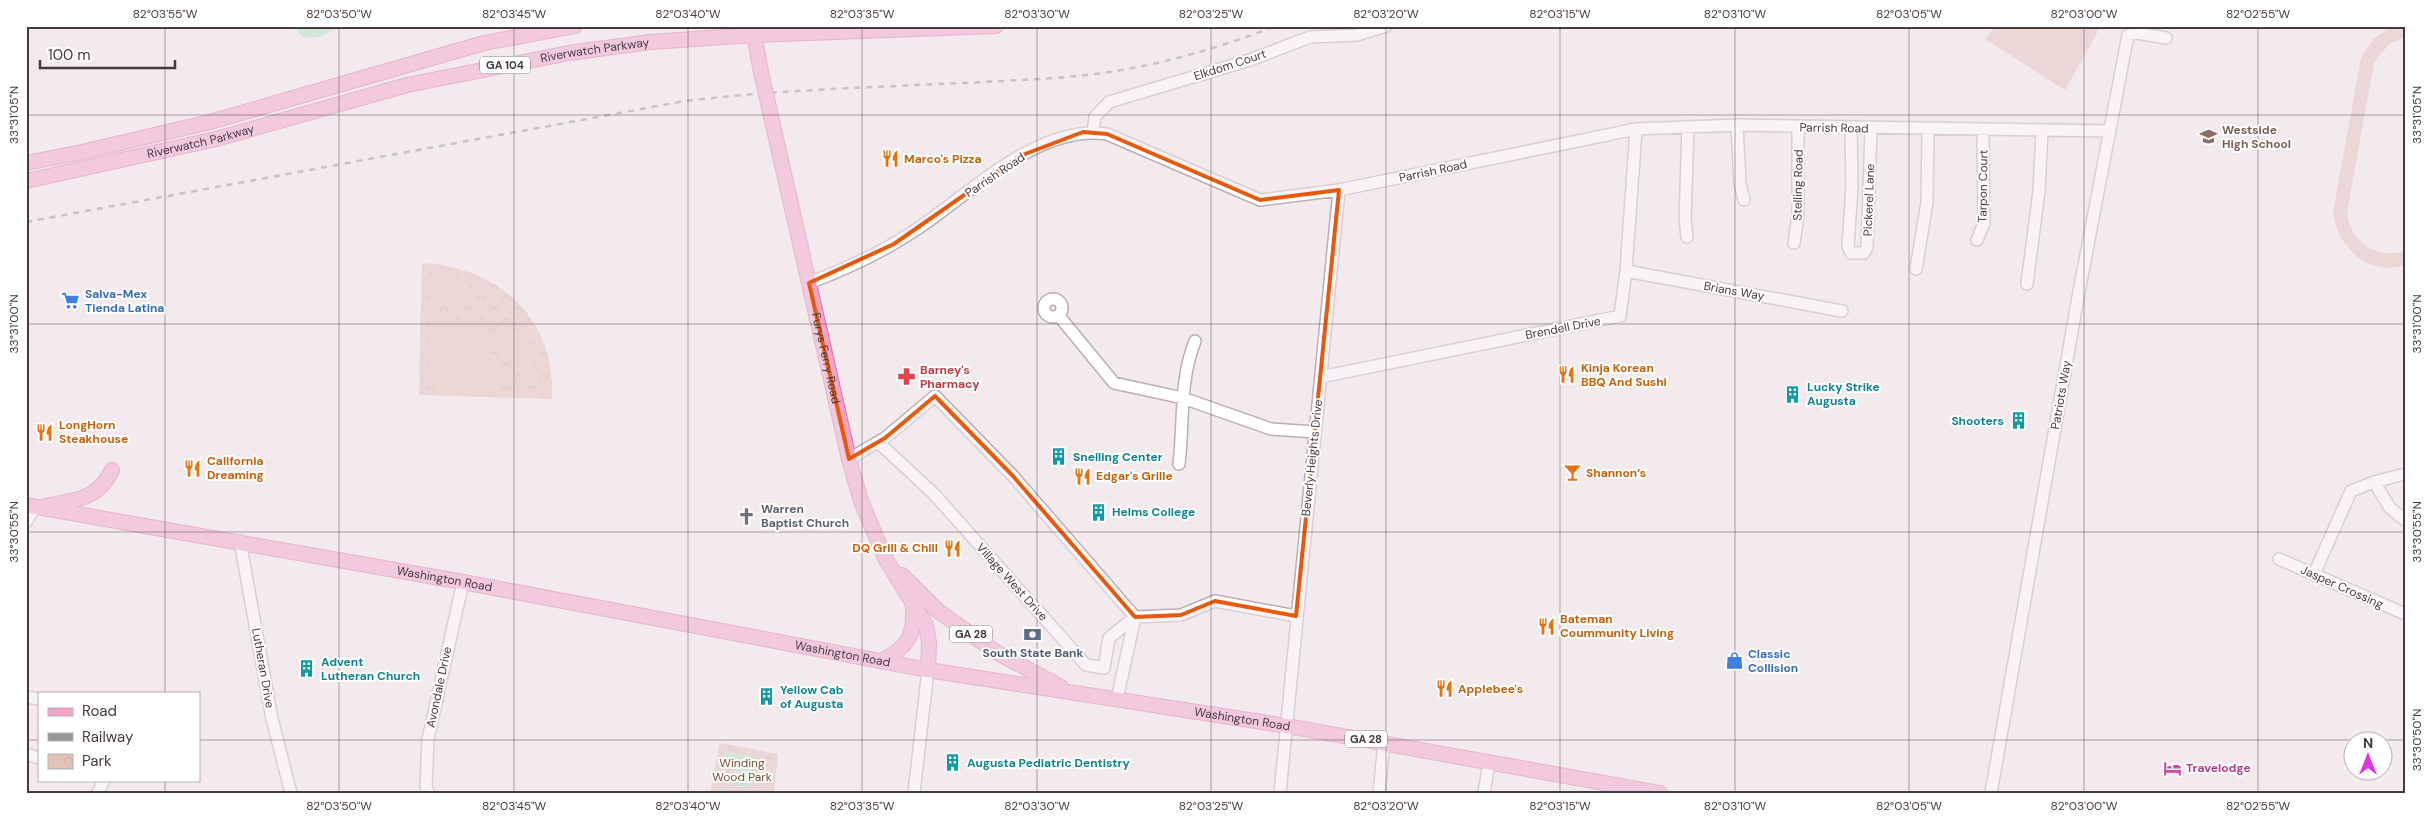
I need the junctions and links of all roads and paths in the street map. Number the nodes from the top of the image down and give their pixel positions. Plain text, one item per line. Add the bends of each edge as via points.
1 (575, 26) edge
2 (996, 26) edge
3 (1386, 26) edge
4 (752, 29) edge
5 (2166, 38) dead end
6 (1737, 125) junction
7 (1688, 127) junction
8 (1798, 127) junction
9 (1851, 128) junction
10 (1636, 129) junction
11 (1870, 129) junction
12 (1928, 129) junction
13 (1983, 130) junction
14 (2042, 131) junction
15 (2110, 131) junction
16 (1093, 132) junction
17 (26, 163) edge
18 (26, 181) edge
19 (1339, 190) junction
20 (1744, 200) dead end
21 (1687, 237) dead end
22 (1977, 240) dead end
23 (1794, 242) dead end
24 (1916, 269) dead end
25 (1626, 271) junction
26 (808, 283) junction
27 (2027, 284) dead end
28 (1842, 311) dead end
29 (1059, 316) dead end
30 (1195, 341) dead end
31 (1321, 377) junction
32 (1183, 398) junction
33 (1315, 432) junction
34 (878, 442) junction
35 (849, 459) junction
36 (1179, 464) dead end
37 (112, 470) dead end
38 (2405, 474) edge
39 (2374, 482) junction
40 (31, 506) edge
41 (2405, 520) edge
42 (26, 522) edge
43 (240, 541) junction
44 (885, 558) junction
45 (2280, 559) dead end
46 (2314, 574) junction
47 (462, 582) junction
48 (913, 603) junction
49 (2405, 614) edge
50 (1296, 616) junction
51 (1135, 617) junction
52 (882, 661) junction
53 (928, 670) junction
54 (1070, 693) junction
55 (1117, 699) junction
56 (1287, 726) junction
57 (1384, 743) junction
58 (26, 754) edge
59 (38, 758) edge
60 (1489, 763) junction
61 (291, 793) edge
62 (429, 793) edge
63 (914, 793) edge
64 (1280, 793) edge
65 (1379, 793) edge
66 (1484, 793) edge
67 (1660, 793) edge
68 (1991, 793) edge

1 - 17 main road, Riverwatch Parkway / GA 104 via 484,43 210,122
2 - 4 main road, Riverwatch Parkway / GA 104
3 - 16 street, Elkdom Court via 1357,35 1310,37 1250,60 1109,102 1095,117
4 - 18 main road, Riverwatch Parkway / GA 104 via 569,53 407,85 216,139
4 - 26 main road, Furys Ferry Road / GA 28, bridge
5 - 15 street, Patriots Way via 2137,33 2128,35
6 - 7 street, Parrish Road
6 - 8 street, Parrish Road
6 - 20 street
7 - 10 street, Parrish Road
7 - 21 street
8 - 9 street, Parrish Road
8 - 23 street, Stelling Road via 1798,215
9 - 11 street, Parrish Road
9 - 11 street, Pickerel Lane via 1848,246 1851,253 1857,254 1864,253 1866,247
10 - 19 street, Parrish Road
10 - 25 street, Brendell Drive
11 - 12 street, Parrish Road
12 - 13 street, Parrish Road
12 - 24 street via 1927,202
13 - 14 street, Parrish Road
13 - 22 street, Tarpon Court via 1984,223
14 - 15 street, Parrish Road
14 - 27 street via 2039,191
15 - 68 street, Patriots Way
16 - 19 street, Parrish Road via 1107,134 1260,200
16 - 26 street, Parrish Road via 1056,140 1020,156 901,240 848,268
19 - 31 street, Beverly Heights Drive
25 - 28 street, Brians Way
25 - 31 street, Brendell Drive via 1620,316
26 - 35 main road, Furys Ferry Road / GA 28
29 - 32 street via 1114,383
30 - 32 street
31 - 33 street, Beverly Heights Drive
32 - 33 street via 1272,429
32 - 36 street
33 - 50 street, Beverly Heights Drive
34 - 35 street
34 - 51 street via 935,396 1013,476
34 - 51 street, Village West Drive via 934,494 1086,665 1104,668 1109,638
35 - 44 main road, Furys Ferry Road / GA 28 via 861,501
37 - 40 main road via 102,487 88,496
38 - 39 street
39 - 41 street via 2390,508
39 - 46 street via 2351,491
40 - 42 street
40 - 43 main road, Washington Road
43 - 47 main road, Washington Road
43 - 61 street, Lutheran Drive via 272,719
44 - 48 main road, Furys Ferry Road / GA 28
44 - 54 main road, GA 28 via 938,611 996,652
45 - 46 street, Jasper Crossing
46 - 49 street, Jasper Crossing
47 - 52 main road, Washington Road
47 - 62 street, Avondale Drive via 428,739 426,787
48 - 52 main road via 914,624 910,637 896,653
48 - 53 main road, Furys Ferry Road / GA 28 via 926,625
50 - 51 street via 1215,601 1181,615
50 - 56 street, Beverly Heights Drive
51 - 55 street
52 - 53 main road, Washington Road
53 - 54 main road, Washington Road / GA 28
53 - 63 street
54 - 55 main road, Washington Road / GA 28
55 - 56 main road, Washington Road / GA 28
56 - 57 main road, Washington Road / GA 28
56 - 64 street, Beverly Heights Drive
57 - 60 main road, Washington Road / GA 28
57 - 65 street
58 - 59 street
60 - 66 street
60 - 67 main road, Washington Road / GA 28

